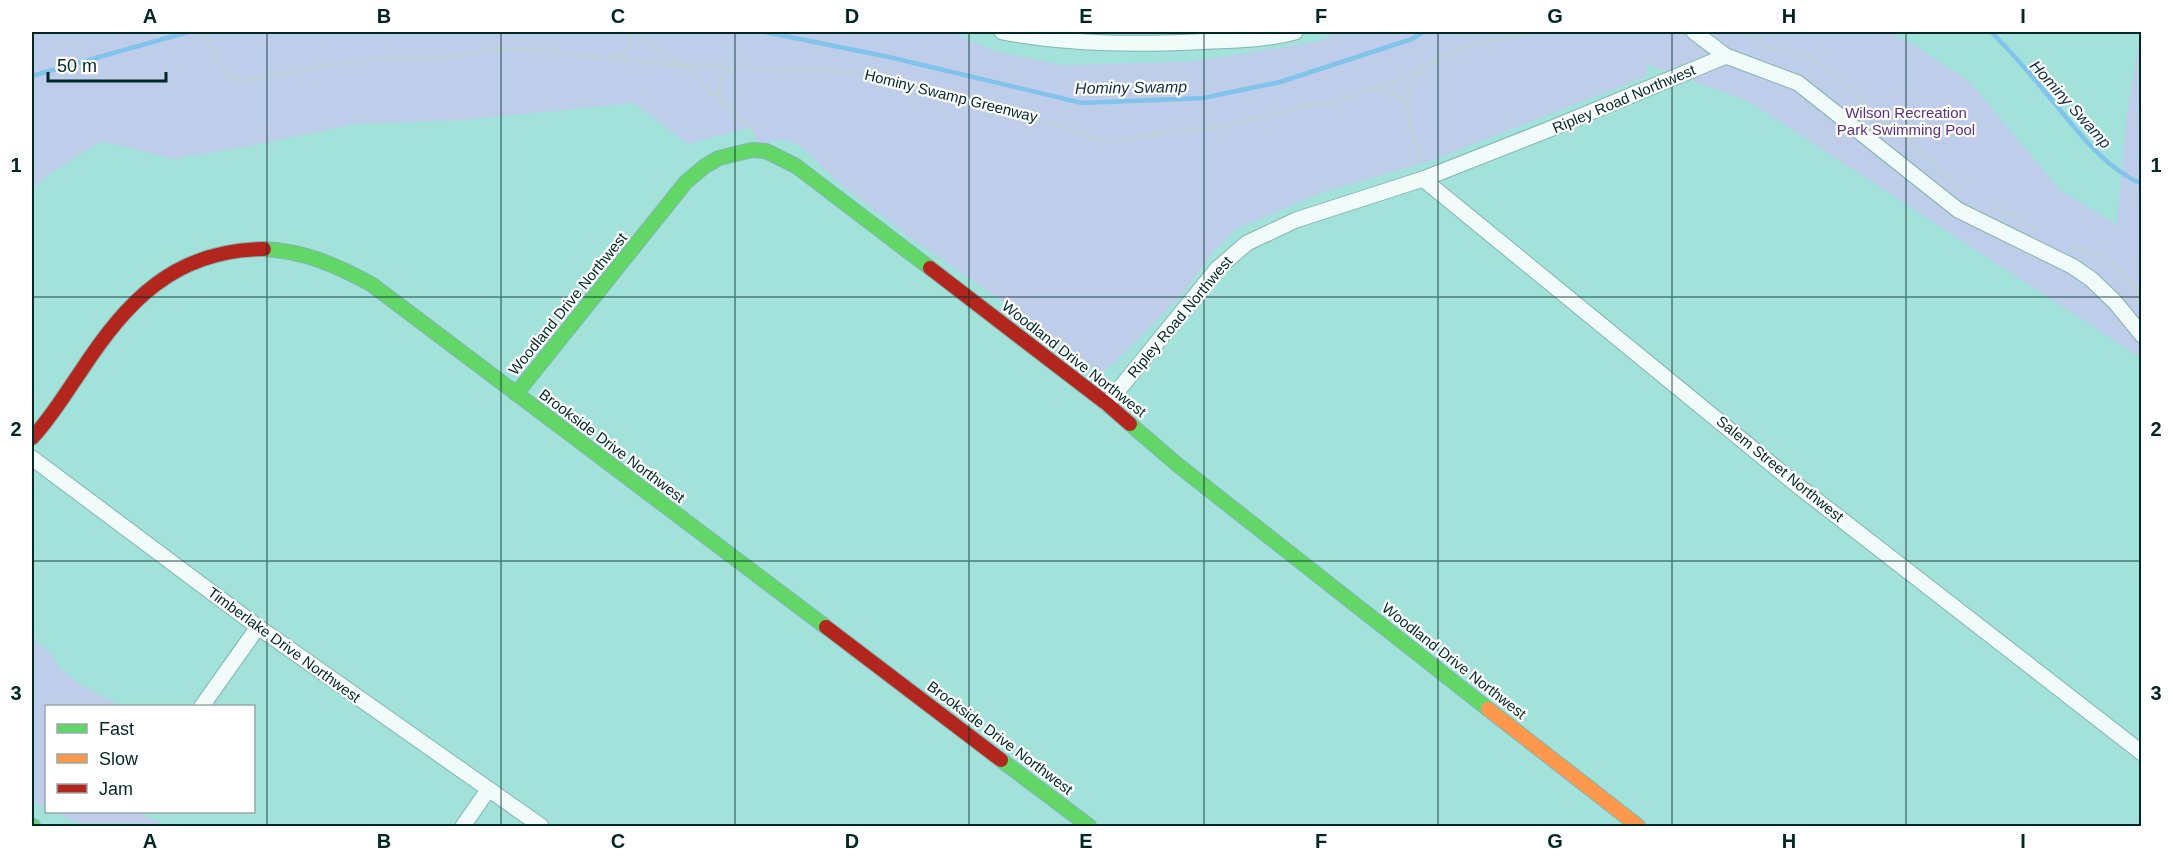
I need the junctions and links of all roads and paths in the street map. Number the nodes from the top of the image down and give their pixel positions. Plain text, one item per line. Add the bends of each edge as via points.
1 (205, 32) edge
2 (631, 32) edge
3 (637, 32) edge
4 (1002, 32) edge
5 (1295, 32) edge
6 (1547, 32) edge
7 (1598, 32) edge
8 (1605, 32) edge
9 (1694, 32) edge
10 (1748, 32) edge
11 (1131, 38) edge
12 (1726, 56) junction
13 (612, 59) junction
14 (686, 66) junction
15 (733, 68) junction
16 (1421, 69) junction
17 (1374, 88) junction
18 (723, 104) junction
19 (1406, 104) junction
20 (759, 150) junction
21 (1423, 179) junction
22 (1964, 194) dead end
23 (1990, 207) dead end
24 (2043, 235) dead end
25 (2064, 246) dead end
26 (2142, 294) edge
27 (2142, 335) edge
28 (516, 394) junction
29 (1107, 404) junction
30 (32, 438) edge
31 (32, 458) edge
32 (258, 627) junction
33 (203, 705) edge
34 (2142, 753) edge
35 (488, 790) junction
36 (463, 826) edge
37 (541, 826) edge
38 (1089, 826) edge
39 (1638, 826) edge

1 - 13 path, Hominy Swamp Greenway via 226,77 243,81 377,58 453,56 510,48
2 - 13 path via 632,42 623,55
3 - 14 path, Hominy Swamp Greenway via 661,53
4 - 11 street via 1044,40
5 - 11 street via 1235,40
6 - 16 path, Hominy Swamp Greenway via 1463,47
7 - 8 path
9 - 12 street
10 - 22 path via 1770,48 1805,55 1832,74
12 - 21 street, Ripley Road Northwest
12 - 27 street via 1798,83 1958,210 2072,266 2115,302
13 - 14 path, Hominy Swamp Greenway
14 - 15 path, Hominy Swamp Greenway
14 - 18 path, Hominy Swamp Greenway
15 - 17 path, Hominy Swamp Greenway via 858,72 936,94 1013,109 1099,140 1114,141 1233,124 1332,102
15 - 18 path via 718,84
16 - 17 path, Hominy Swamp Greenway
16 - 19 path via 1413,79
17 - 19 path via 1398,96
18 - 20 path, Hominy Swamp Greenway via 751,127
19 - 21 path
20 - 28 street, Woodland Drive Northwest via 717,158 686,182
20 - 29 street, Woodland Drive Northwest via 796,166
21 - 29 street, Ripley Road Northwest via 1296,220 1246,243 1217,269
21 - 34 street, Salem Street Northwest via 1797,485
23 - 24 path via 2010,214
25 - 26 path via 2104,255
28 - 30 street, Brookside Drive Northwest via 372,284 335,265 301,253 266,248 231,251 182,267 151,285 115,322
28 - 38 street, Brookside Drive Northwest
29 - 39 street, Woodland Drive Northwest via 1179,466
31 - 32 street, Timberlake Drive Northwest
32 - 33 street
32 - 35 street, Timberlake Drive Northwest
35 - 36 street
35 - 37 street, Timberlake Drive Northwest

